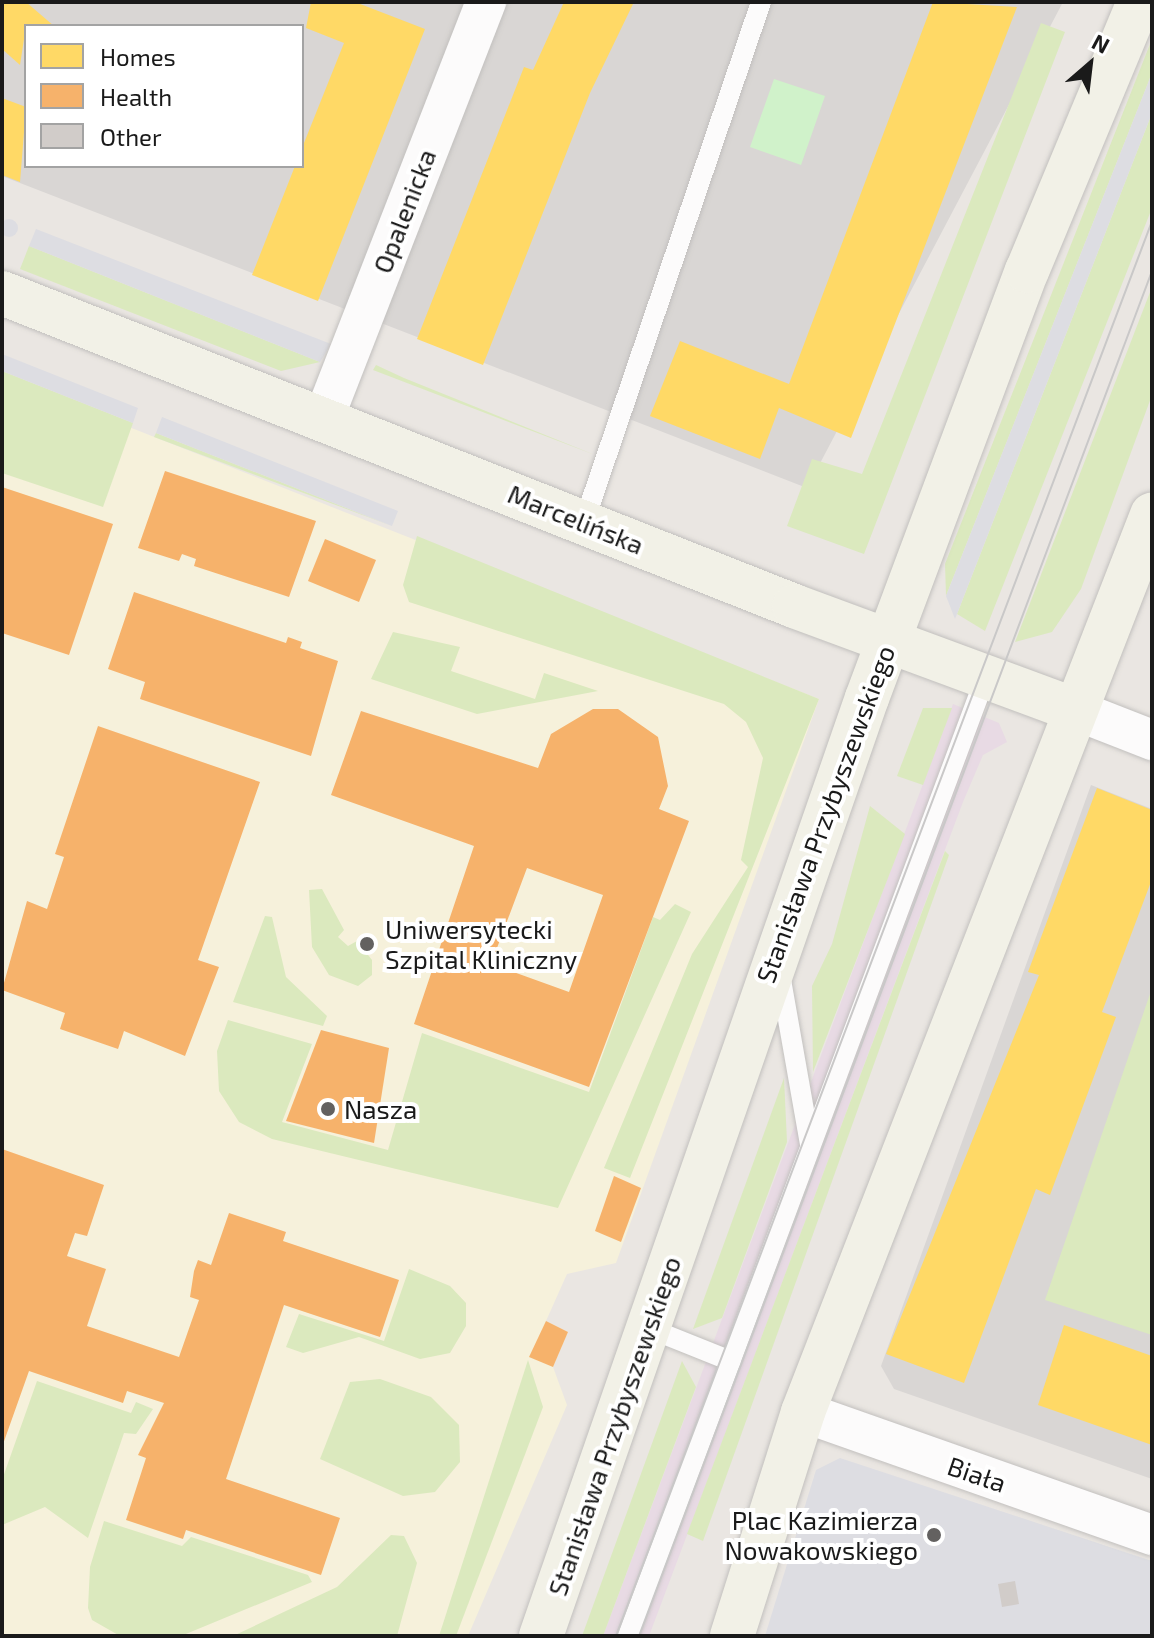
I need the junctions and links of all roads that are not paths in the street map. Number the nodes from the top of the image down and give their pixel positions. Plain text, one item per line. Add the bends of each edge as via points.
1 (486, 2) edge
2 (761, 2) edge
3 (1139, 2) edge
4 (2, 293) edge
5 (323, 420) junction
6 (1152, 515) edge
7 (584, 522) junction
8 (887, 642) junction
9 (986, 676) junction
10 (1075, 710) junction
11 (1152, 740) edge
12 (777, 947) junction
13 (810, 1144) junction
14 (651, 1329) junction
15 (731, 1361) junction
16 (803, 1412) junction
17 (1152, 1535) edge
18 (541, 1636) edge
19 (628, 1636) edge
20 (732, 1636) edge

1 - 5 street, Opalenicka
2 - 7 lane
3 - 8 main road, Stanisława Przybyszewskiego
4 - 5 main road, Marcelińska
5 - 7 main road, Marcelińska
6 - 10 main road
7 - 8 main road, Marcelińska
8 - 9 main road, Marcelińska
8 - 12 main road, Stanisława Przybyszewskiego
9 - 10 main road, Marcelińska
9 - 13 lane
10 - 11 street, Marcelińska
10 - 16 main road
12 - 13 lane
12 - 14 main road, Stanisława Przybyszewskiego
13 - 15 lane
14 - 15 lane
14 - 18 main road, Stanisława Przybyszewskiego
15 - 19 lane
16 - 17 street, Biała
16 - 20 main road

